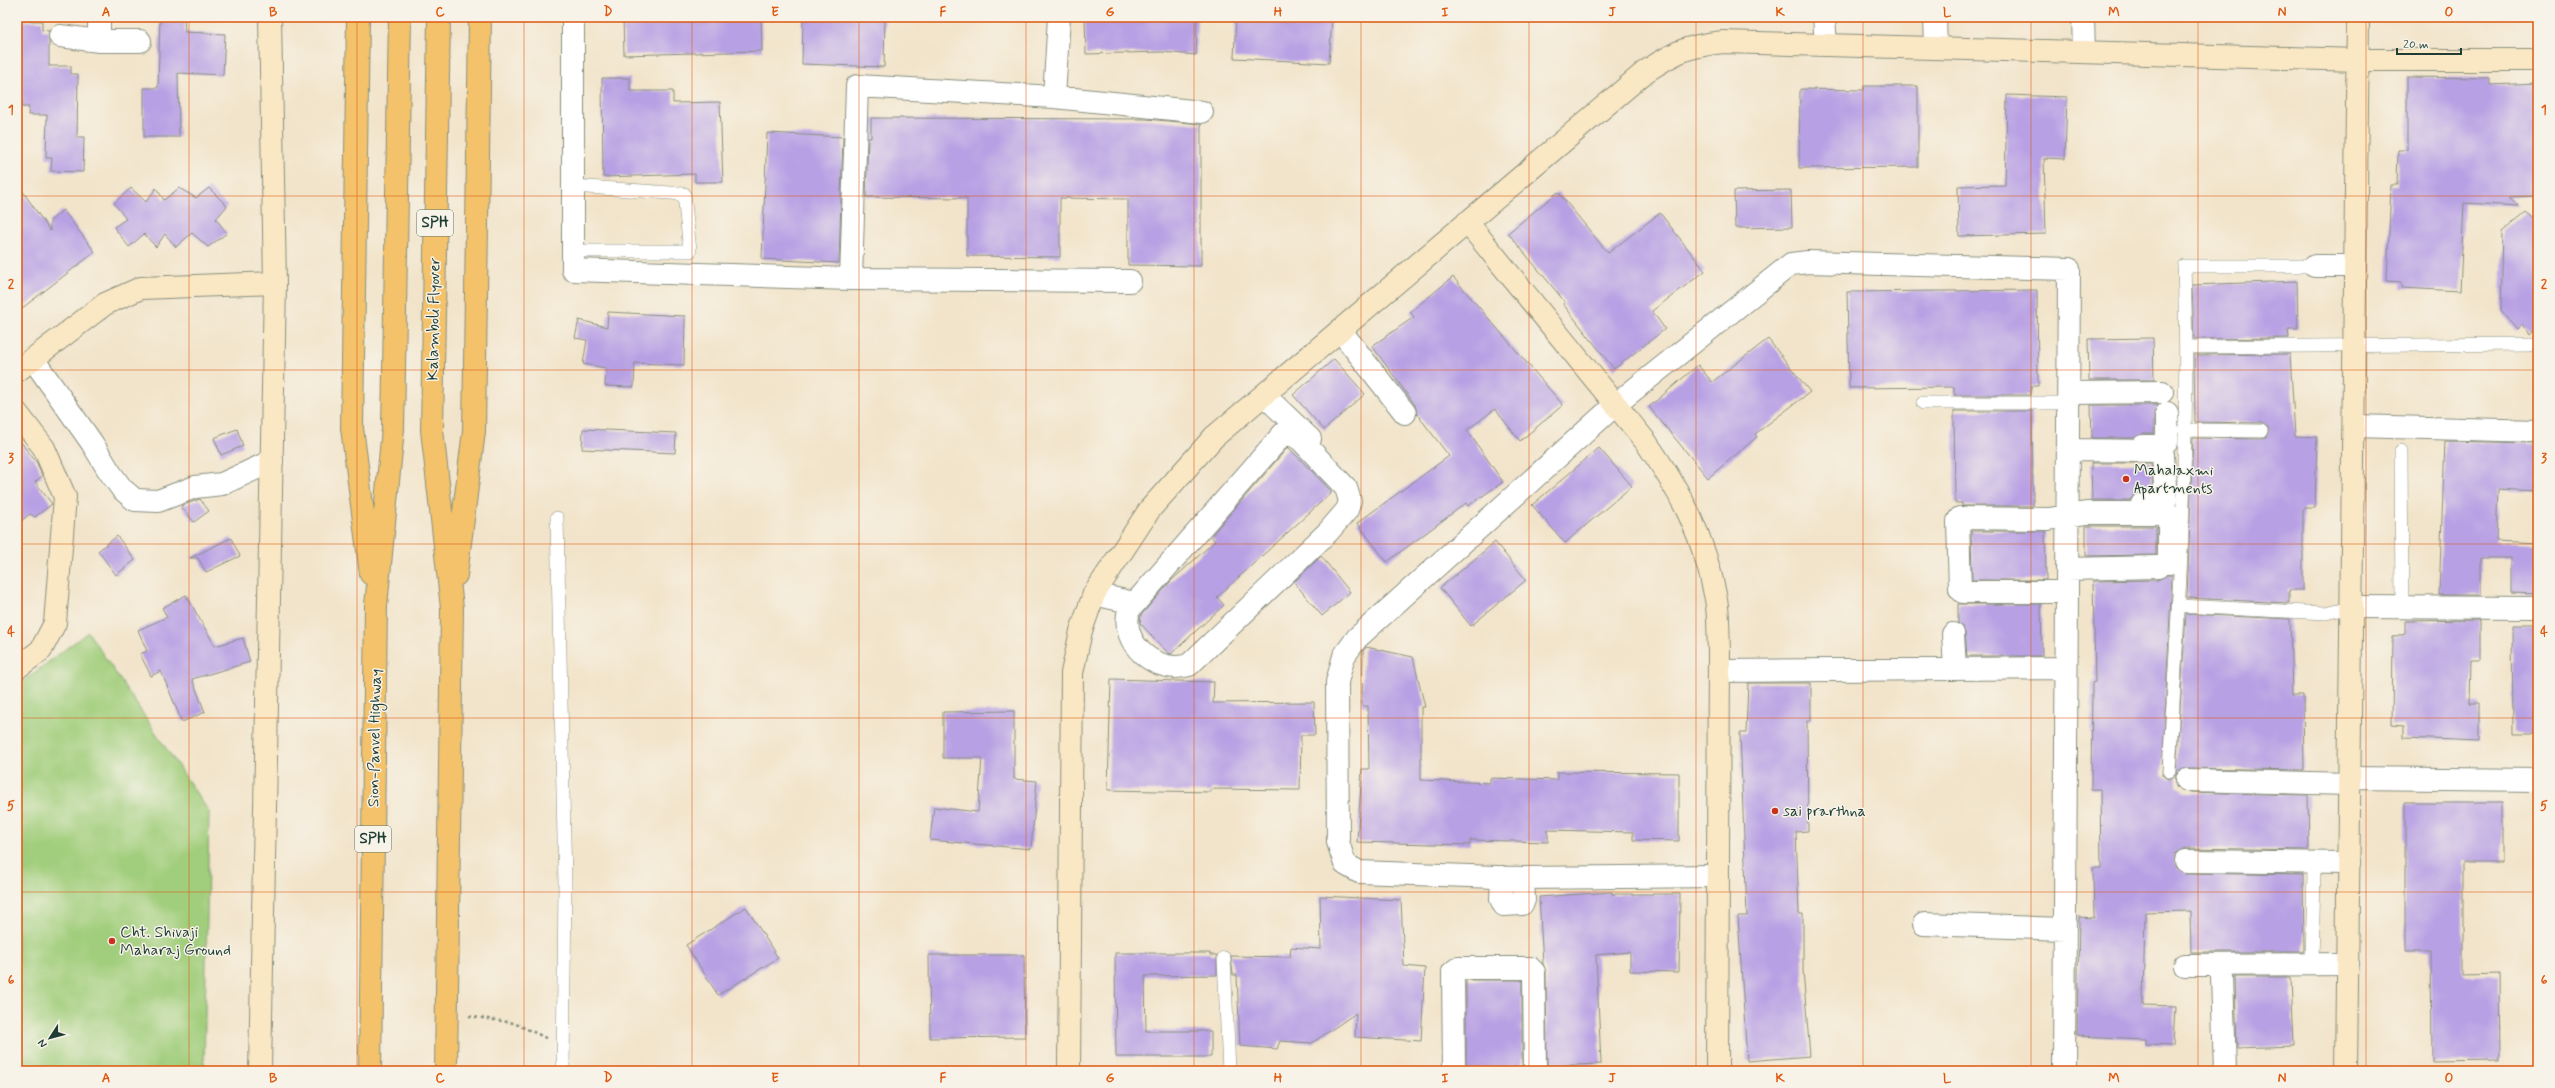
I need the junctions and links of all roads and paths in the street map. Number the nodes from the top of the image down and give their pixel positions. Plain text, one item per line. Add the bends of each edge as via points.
1 (99, 17) edge
2 (270, 17) edge
3 (358, 17) edge
4 (400, 17) edge
5 (439, 17) edge
6 (480, 17) edge
7 (573, 17) edge
8 (1059, 17) edge
9 (1824, 17) edge
10 (1934, 17) edge
11 (2083, 17) edge
12 (2358, 17) edge
13 (60, 36) dead end
14 (99, 41) junction
15 (140, 41) dead end
16 (1826, 45) junction
17 (1936, 48) junction
18 (2084, 52) junction
19 (2358, 60) junction
20 (2538, 60) edge
21 (1054, 97) junction
22 (1202, 112) dead end
23 (573, 186) junction
24 (1467, 222) junction
25 (573, 251) junction
26 (2315, 266) joint
27 (2356, 266) junction
28 (851, 280) junction
29 (1130, 281) dead end
30 (275, 283) junction
31 (1340, 330) junction
32 (2530, 344) dead end
33 (2355, 345) junction
34 (2187, 347) junction
35 (25, 365) edge
36 (2162, 392) dead end
37 (1264, 394) junction
38 (2069, 398) junction
39 (1923, 403) dead end
40 (1615, 404) junction
41 (17, 413) edge
42 (1405, 413) dead end
43 (2166, 413) dead end
44 (2354, 426) junction
45 (2184, 430) junction
46 (2261, 431) dead end
47 (2538, 431) edge
48 (2068, 448) junction
49 (1322, 451) dead end
50 (2401, 451) dead end
51 (272, 461) junction
52 (2068, 510) junction
53 (557, 518) dead end
54 (2067, 569) junction
55 (1094, 594) junction
56 (2067, 597) junction
57 (1957, 598) dead end
58 (1134, 603) junction
59 (376, 606) junction
60 (2179, 606) junction
61 (2351, 607) junction
62 (2402, 607) junction
63 (452, 608) junction
64 (2538, 608) edge
65 (1953, 634) dead end
66 (17, 668) edge
67 (2066, 668) junction
68 (1955, 669) junction
69 (1719, 671) junction
70 (2178, 775) joint
71 (2538, 780) edge
72 (2350, 781) junction
73 (2349, 867) junction
74 (2314, 870) junction
75 (1718, 876) junction
76 (1924, 924) dead end
77 (2065, 929) junction
78 (1224, 958) dead end
79 (2312, 964) junction
80 (2347, 971) junction
81 (2222, 976) junction
82 (447, 1012) junction
83 (563, 1046) junction
84 (260, 1071) edge
85 (370, 1071) edge
86 (446, 1071) edge
87 (563, 1071) edge
88 (1069, 1071) edge
89 (1229, 1071) edge
90 (1454, 1071) edge
91 (1535, 1071) edge
92 (1717, 1071) edge
93 (2064, 1071) edge
94 (2225, 1071) edge
95 (2346, 1071) edge

1 - 14 street
2 - 30 street
3 - 59 highway via 352,428
4 - 59 highway, Sion-Panvel Highway / SPH via 393,429
5 - 63 highway, Kalamboli Flyover / SPH via 432,430
6 - 63 highway via 474,431
7 - 23 street
8 - 21 street
9 - 16 street
10 - 17 street
11 - 18 street
12 - 19 street
13 - 14 street
14 - 15 street
16 - 17 street
16 - 24 street via 1723,42 1694,45 1668,56 1644,72
17 - 18 street
18 - 19 street
19 - 20 street
19 - 27 street
21 - 22 street
21 - 28 street via 857,86
23 - 25 street
23 - 25 lane via 684,194 690,251
24 - 31 street
24 - 40 street
25 - 28 street via 573,270
26 - 27 street
26 - 34 lane via 2184,266
27 - 33 street
28 - 29 street
30 - 35 street via 141,288 105,304
30 - 51 street
31 - 37 street
31 - 42 street
32 - 33 lane
33 - 34 lane
33 - 44 street
34 - 45 lane
35 - 51 street via 92,442 122,489 135,500 158,501 195,487 222,484
36 - 38 street
37 - 49 street
37 - 55 street via 1214,437 1166,491 1141,522
38 - 39 lane
38 - 40 street via 2070,270 1808,262 1791,264 1779,272
38 - 48 street
40 - 69 street via 1672,480 1694,521 1717,600
40 - 75 street via 1357,638 1344,656 1337,682 1338,842 1345,864 1360,872 1524,878
41 - 66 street via 44,448 65,497 55,623 41,650
43 - 48 street via 2167,442 2163,446
44 - 47 street
44 - 61 street
45 - 46 lane
45 - 60 lane
48 - 52 street
48 - 52 street via 2160,451 2163,455 2166,500 2164,504
50 - 62 lane
51 - 84 street
52 - 54 street
52 - 54 street via 2086,513 2167,513 2169,516 2164,565
52 - 56 street via 2049,519 1960,518 1958,521 1960,589 1963,592
53 - 83 lane via 565,884
54 - 56 street
55 - 58 street
55 - 88 street via 1081,631 1072,673
56 - 57 street
56 - 67 street
58 - 58 street via 1129,610 1126,627 1135,646 1146,658 1164,665 1180,668 1189,665 1328,532 1350,501 1346,488 1301,440 1291,434 1283,434
59 - 85 highway, Sion-Panvel Highway / SPH
60 - 61 lane via 2326,613
60 - 70 lane
61 - 62 street
61 - 72 street
62 - 64 street
63 - 82 highway, SPH
65 - 68 street
67 - 68 street
67 - 77 street
68 - 69 street
69 - 75 street
70 - 72 street
71 - 72 street
72 - 73 street
73 - 74 street
73 - 74 street via 2189,865
73 - 80 street
74 - 79 lane
75 - 92 street
76 - 77 street
77 - 93 street
78 - 89 lane
79 - 80 street
79 - 81 street via 2185,970
80 - 81 street
80 - 95 street
81 - 94 street
82 - 83 path via 514,1023
82 - 86 highway, SPH
83 - 87 lane
90 - 91 street via 1453,972 1458,968 1530,968 1534,972

